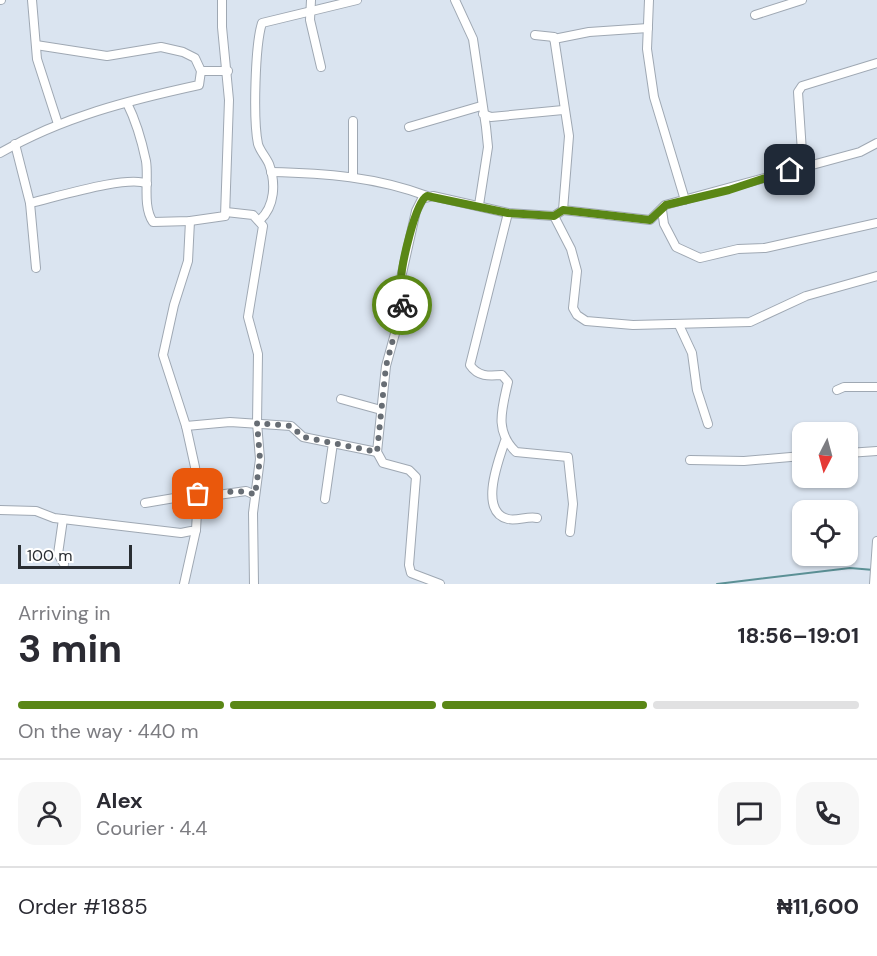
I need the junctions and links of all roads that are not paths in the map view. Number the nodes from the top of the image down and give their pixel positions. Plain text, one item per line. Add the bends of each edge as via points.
1 (32, 0) edge
2 (222, 0) edge
3 (311, 0) edge
4 (357, 0) edge
5 (455, 0) edge
6 (649, 0) edge
7 (802, 0) edge
8 (309, 13) junction
9 (755, 15) dead end
10 (648, 28) junction
11 (535, 35) dead end
12 (554, 39) junction
13 (36, 45) junction
14 (877, 63) edge
15 (321, 67) dead end
16 (201, 71) junction
17 (228, 71) junction
18 (127, 103) junction
19 (482, 110) junction
20 (563, 110) junction
21 (353, 121) dead end
22 (58, 124) junction
23 (409, 127) dead end
24 (877, 143) edge
25 (15, 144) junction
26 (0, 153) edge
27 (803, 167) junction
28 (271, 172) junction
29 (353, 177) junction
30 (144, 182) junction
31 (427, 196) junction
32 (685, 200) junction
33 (30, 202) junction
34 (479, 205) junction
35 (563, 210) junction
36 (662, 210) junction
37 (226, 212) junction
38 (508, 213) junction
39 (554, 216) junction
40 (260, 220) junction
41 (190, 222) junction
42 (877, 223) edge
43 (36, 268) dead end
44 (877, 276) edge
45 (679, 325) junction
46 (877, 387) edge
47 (837, 390) dead end
48 (341, 399) dead end
49 (381, 410) junction
50 (257, 423) junction
51 (708, 424) dead end
52 (186, 426) junction
53 (505, 441) junction
54 (333, 443) junction
55 (377, 452) junction
56 (877, 452) edge
57 (858, 453) edge
58 (792, 457) edge
59 (690, 460) dead end
60 (198, 494) junction
61 (255, 495) junction
62 (325, 499) dead end
63 (145, 503) dead end
64 (0, 510) edge
65 (537, 518) dead end
66 (63, 519) junction
67 (196, 530) junction
68 (570, 532) dead end
69 (877, 541) edge
70 (64, 564) dead end
71 (184, 584) edge
72 (254, 584) edge
73 (440, 584) edge
74 (874, 584) edge

1 - 13 street
2 - 17 street
3 - 8 street
4 - 8 street
5 - 19 street via 473,39
6 - 10 street
7 - 9 street
8 - 15 street
8 - 28 street via 267,19 260,31 258,146
10 - 12 street
10 - 32 street via 654,97
11 - 12 street via 550,34
12 - 20 street
13 - 16 street via 107,56 161,47 195,57
13 - 22 street via 43,84
14 - 27 street via 802,86 798,93
16 - 17 street
16 - 18 street via 199,85
17 - 37 street
18 - 22 street
18 - 30 street via 135,120 147,173
19 - 20 street via 491,117
19 - 23 street
19 - 34 street via 488,147
20 - 35 street via 569,136
21 - 29 street
22 - 25 street
24 - 27 street via 860,152
25 - 26 street
25 - 33 street
27 - 32 street
28 - 29 street
28 - 40 street via 270,210
29 - 31 street via 397,185
30 - 33 street via 109,184
30 - 41 street via 153,222
31 - 34 street
31 - 49 street via 416,211 401,278 404,301 389,354
32 - 36 street
33 - 43 street
34 - 38 street
35 - 36 street via 650,220
35 - 39 street
36 - 42 street via 664,224 676,247 700,258
37 - 40 street via 253,215
37 - 41 street via 221,219
38 - 39 street
38 - 53 street via 470,365 474,372 502,375 508,382 501,416
39 - 45 street via 571,249 576,271 573,308 577,315 586,321 610,324
40 - 50 street via 262,234 248,317 258,354
41 - 52 street via 188,261 164,355
44 - 45 street via 806,296 750,322
45 - 51 street via 692,353 697,390
46 - 47 street
48 - 49 street
49 - 55 street
50 - 52 street
50 - 54 street via 291,426 303,437
50 - 61 street via 260,459
52 - 60 street
53 - 65 street via 490,493 494,504 509,519
53 - 68 street via 516,452 568,457 573,504
54 - 55 street
54 - 62 street
55 - 73 street via 382,463 409,470 416,477 409,565 411,573
56 - 57 street
58 - 59 street
60 - 61 street via 246,491
60 - 63 street
60 - 67 street
61 - 72 street
64 - 66 street via 36,512
66 - 67 street via 181,533
66 - 70 street via 58,555
67 - 71 street
69 - 74 street

